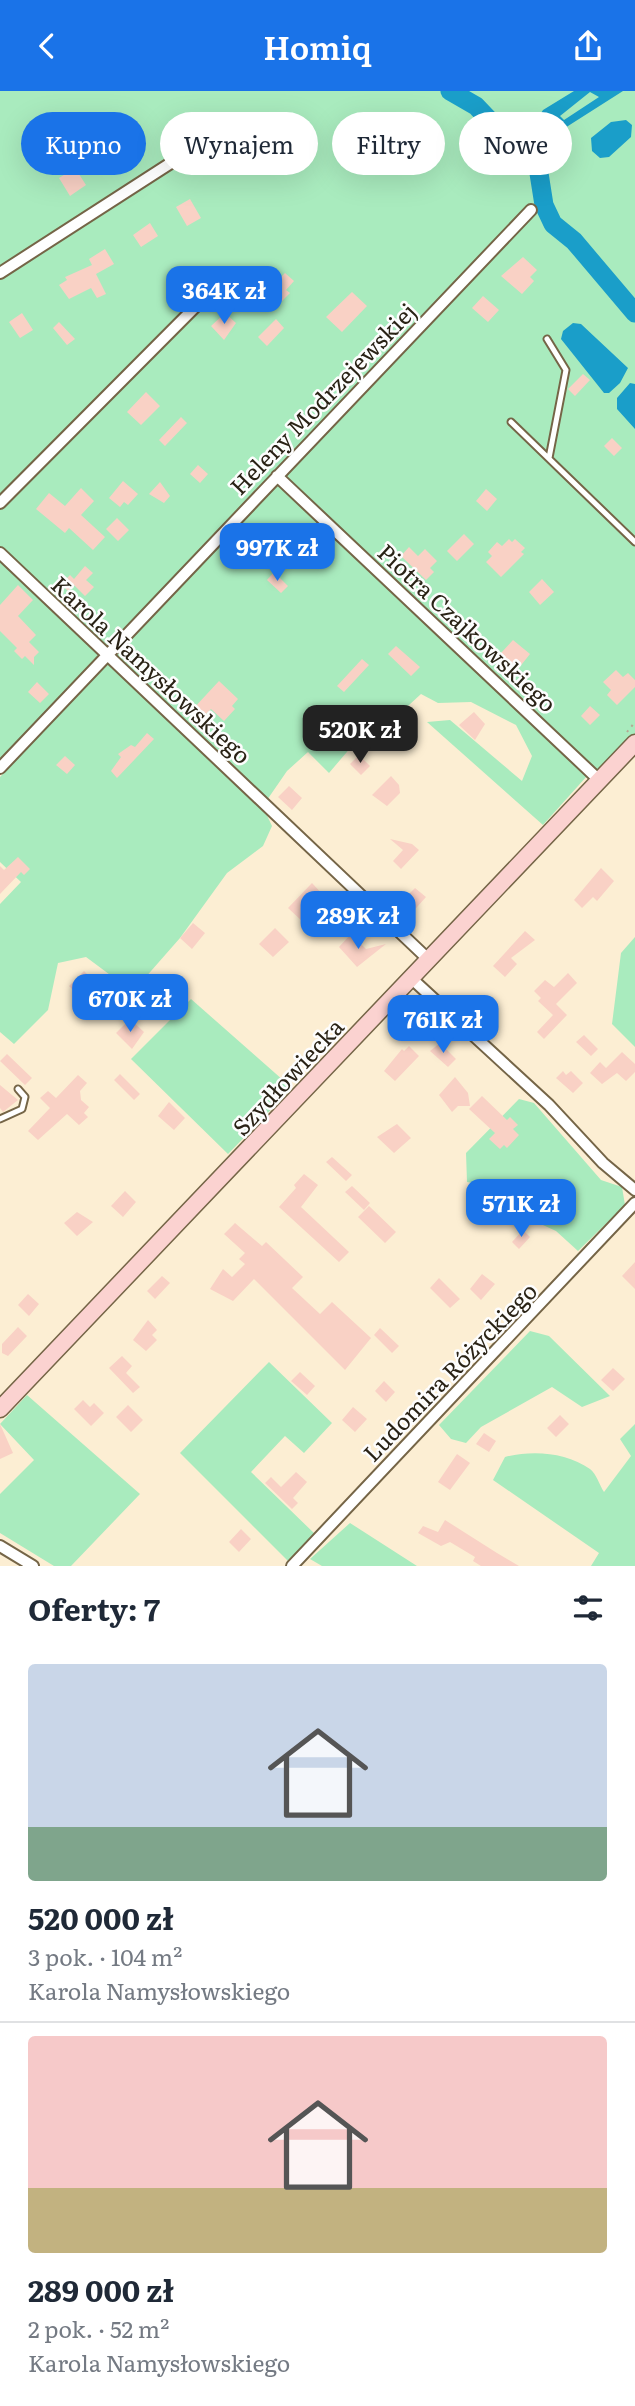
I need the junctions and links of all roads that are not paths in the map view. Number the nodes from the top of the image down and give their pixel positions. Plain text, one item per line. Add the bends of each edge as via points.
1 (160, 170) edge
2 (531, 210) dead end
3 (0, 273) edge
4 (225, 278) dead end
5 (547, 339) dead end
6 (511, 422) dead end
7 (549, 459) junction
8 (277, 477) junction
9 (0, 503) edge
10 (635, 542) edge
11 (0, 553) edge
12 (106, 657) junction
13 (635, 743) edge
14 (0, 768) edge
15 (599, 780) junction
16 (428, 959) junction
17 (411, 978) junction
18 (18, 1089) dead end
19 (0, 1119) edge
20 (635, 1190) edge
21 (635, 1203) edge
22 (0, 1409) edge
23 (0, 1546) edge
24 (33, 1566) edge
25 (292, 1566) edge

1 - 3 street
2 - 8 street, Heleny Modrzejewskiej
4 - 9 street
5 - 7 lane via 566,370
6 - 7 lane
7 - 10 lane
8 - 12 street, Heleny Modrzejewskiej
8 - 15 street, Piotra Czajkowskiego
11 - 12 street, Karola Namysłowskiego
12 - 14 street, Heleny Modrzejewskiej
12 - 16 street, Karola Namysłowskiego
13 - 15 street, Szydłowiecka
15 - 16 street, Szydłowiecka
16 - 17 street, Szydłowiecka
17 - 20 street
17 - 22 street, Szydłowiecka
18 - 19 lane via 25,1097 22,1109
21 - 25 street, Ludomira Różyckiego
23 - 24 street

